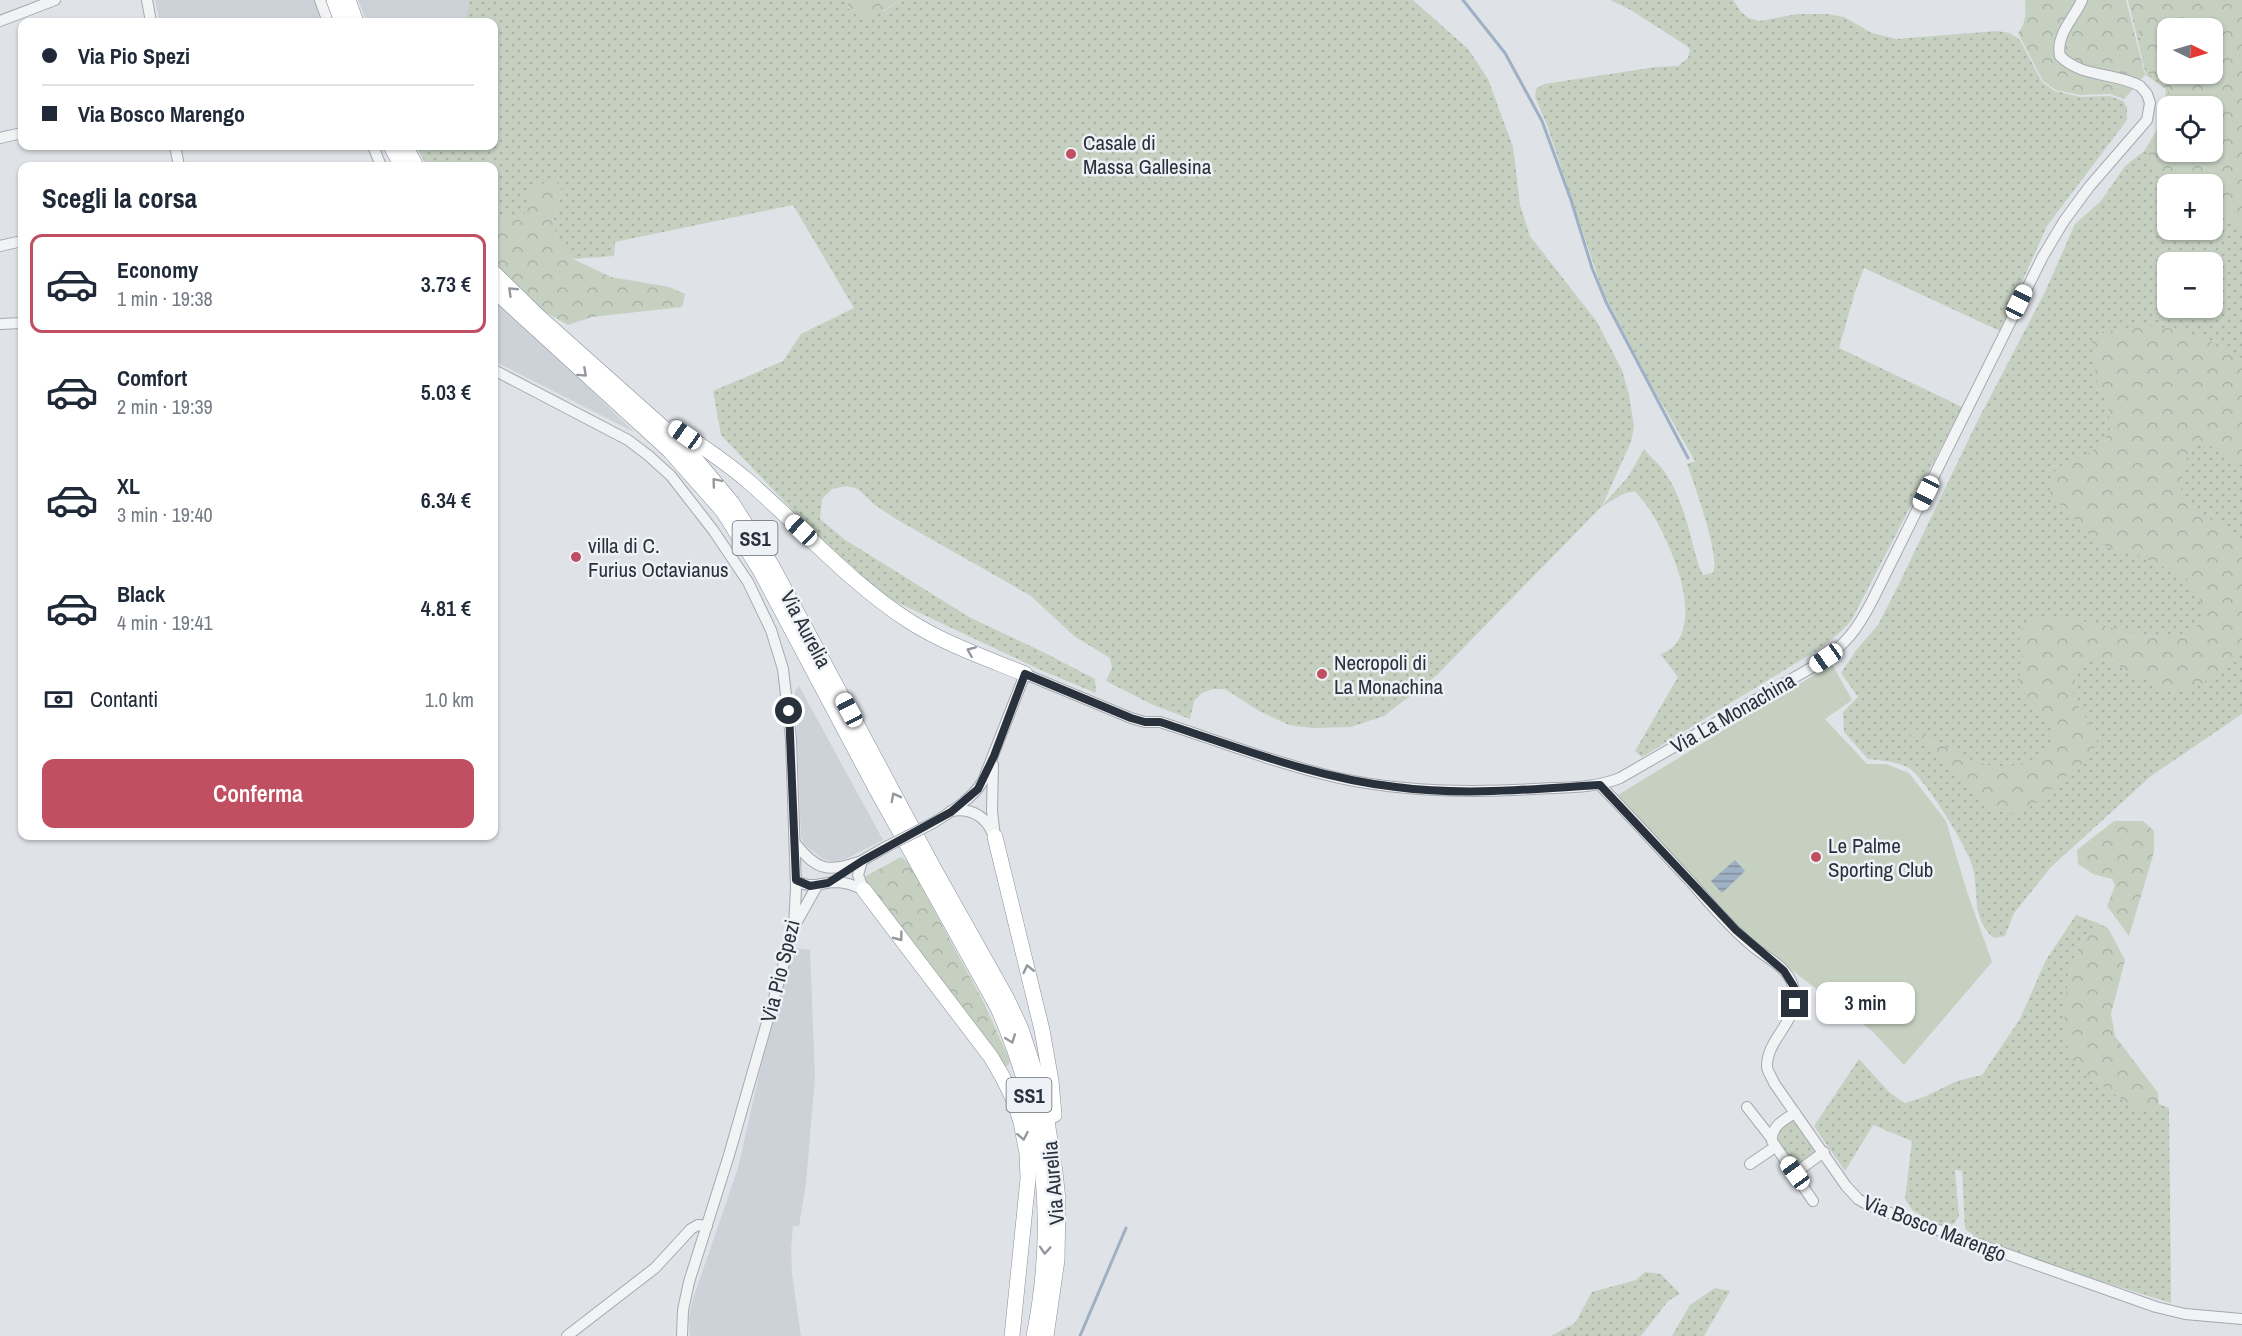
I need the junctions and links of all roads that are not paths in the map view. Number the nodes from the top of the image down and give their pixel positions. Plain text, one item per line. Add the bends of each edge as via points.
1 (55, 0) edge
2 (147, 0) edge
3 (320, 0) edge
4 (334, 0) edge
5 (348, 0) edge
6 (2082, 0) edge
7 (151, 18) edge
8 (327, 18) edge
9 (341, 18) edge
10 (355, 18) edge
11 (0, 21) edge
12 (18, 134) edge
13 (0, 138) edge
14 (18, 242) edge
15 (0, 246) edge
16 (498, 277) edge
17 (498, 294) edge
18 (18, 323) edge
19 (0, 324) edge
20 (498, 372) edge
21 (628, 397) junction
22 (1025, 674) junction
23 (994, 756) junction
24 (1600, 785) junction
25 (951, 812) junction
26 (995, 837) junction
27 (795, 843) junction
28 (862, 861) junction
29 (817, 866) junction
30 (796, 876) junction
31 (822, 884) junction
32 (864, 890) junction
33 (794, 928) junction
34 (1747, 1107) dead end
35 (1795, 1113) junction
36 (1774, 1143) junction
37 (1824, 1152) junction
38 (1750, 1164) dead end
39 (1055, 1172) junction
40 (1795, 1173) junction
41 (1813, 1201) dead end
42 (707, 1226) junction
43 (2242, 1319) edge
44 (567, 1336) edge
45 (681, 1336) edge
46 (1012, 1336) edge
47 (1034, 1336) edge
48 (1046, 1336) edge

1 - 11 street
2 - 7 street
3 - 8 street
4 - 9 highway
5 - 10 highway
6 - 24 street, Via La Monachina via 2062,35 2060,56 2088,72 2140,86 2150,100 2149,116 2089,187 2043,256 1858,626 1843,645 1816,665 1626,775
12 - 13 street
14 - 15 street
21 -> 16 highway, Via Aurelia / SS1
17 -> 47 highway, Via Aurelia / SS1 via 669,450 723,511 760,570 998,1006 1021,1067 1042,1163 1046,1248
18 - 19 street
20 - 27 street, Via Pio Spezi via 632,443 652,459 676,482 720,538 748,582 765,615 785,677
22 -> 21 highway via 939,637 894,610 853,579 740,475
39 -> 21 highway, Via Aurelia / SS1 via 1037,1078 1007,999 772,566 713,479 686,448
22 - 23 street
22 - 24 street, Via La Monachina via 1131,718 1160,722 1360,782 1455,791
23 - 25 street via 980,785
23 - 26 street
24 - 35 street, Via Bosco Marengo via 1736,930 1789,976 1795,996 1794,1010 1767,1066
25 - 26 street via 980,815
25 - 28 street, bridge
39 -> 26 highway via 1047,1057
27 - 29 street
27 - 30 street, Via Pio Spezi
28 - 29 street via 835,868
28 - 31 street
28 - 32 street via 858,875
29 - 30 street
30 - 31 street via 808,885
30 - 33 street, Via Pio Spezi
31 - 32 street via 845,883
31 - 33 street
32 -> 46 highway via 991,1058 1018,1110 1028,1179
33 - 42 street, Via Pio Spezi
34 - 36 street
35 - 36 street via 1776,1127
35 - 37 street, Via Bosco Marengo
36 - 38 street
36 - 40 street
37 - 40 street
37 - 43 street, Via Bosco Marengo via 1852,1194 1870,1206 2156,1307
39 - 48 highway, Via Aurelia / SS1 via 1058,1249
40 - 41 street
42 - 44 street via 693,1227 655,1268
42 - 45 street, Via Pio Spezi via 685,1299

